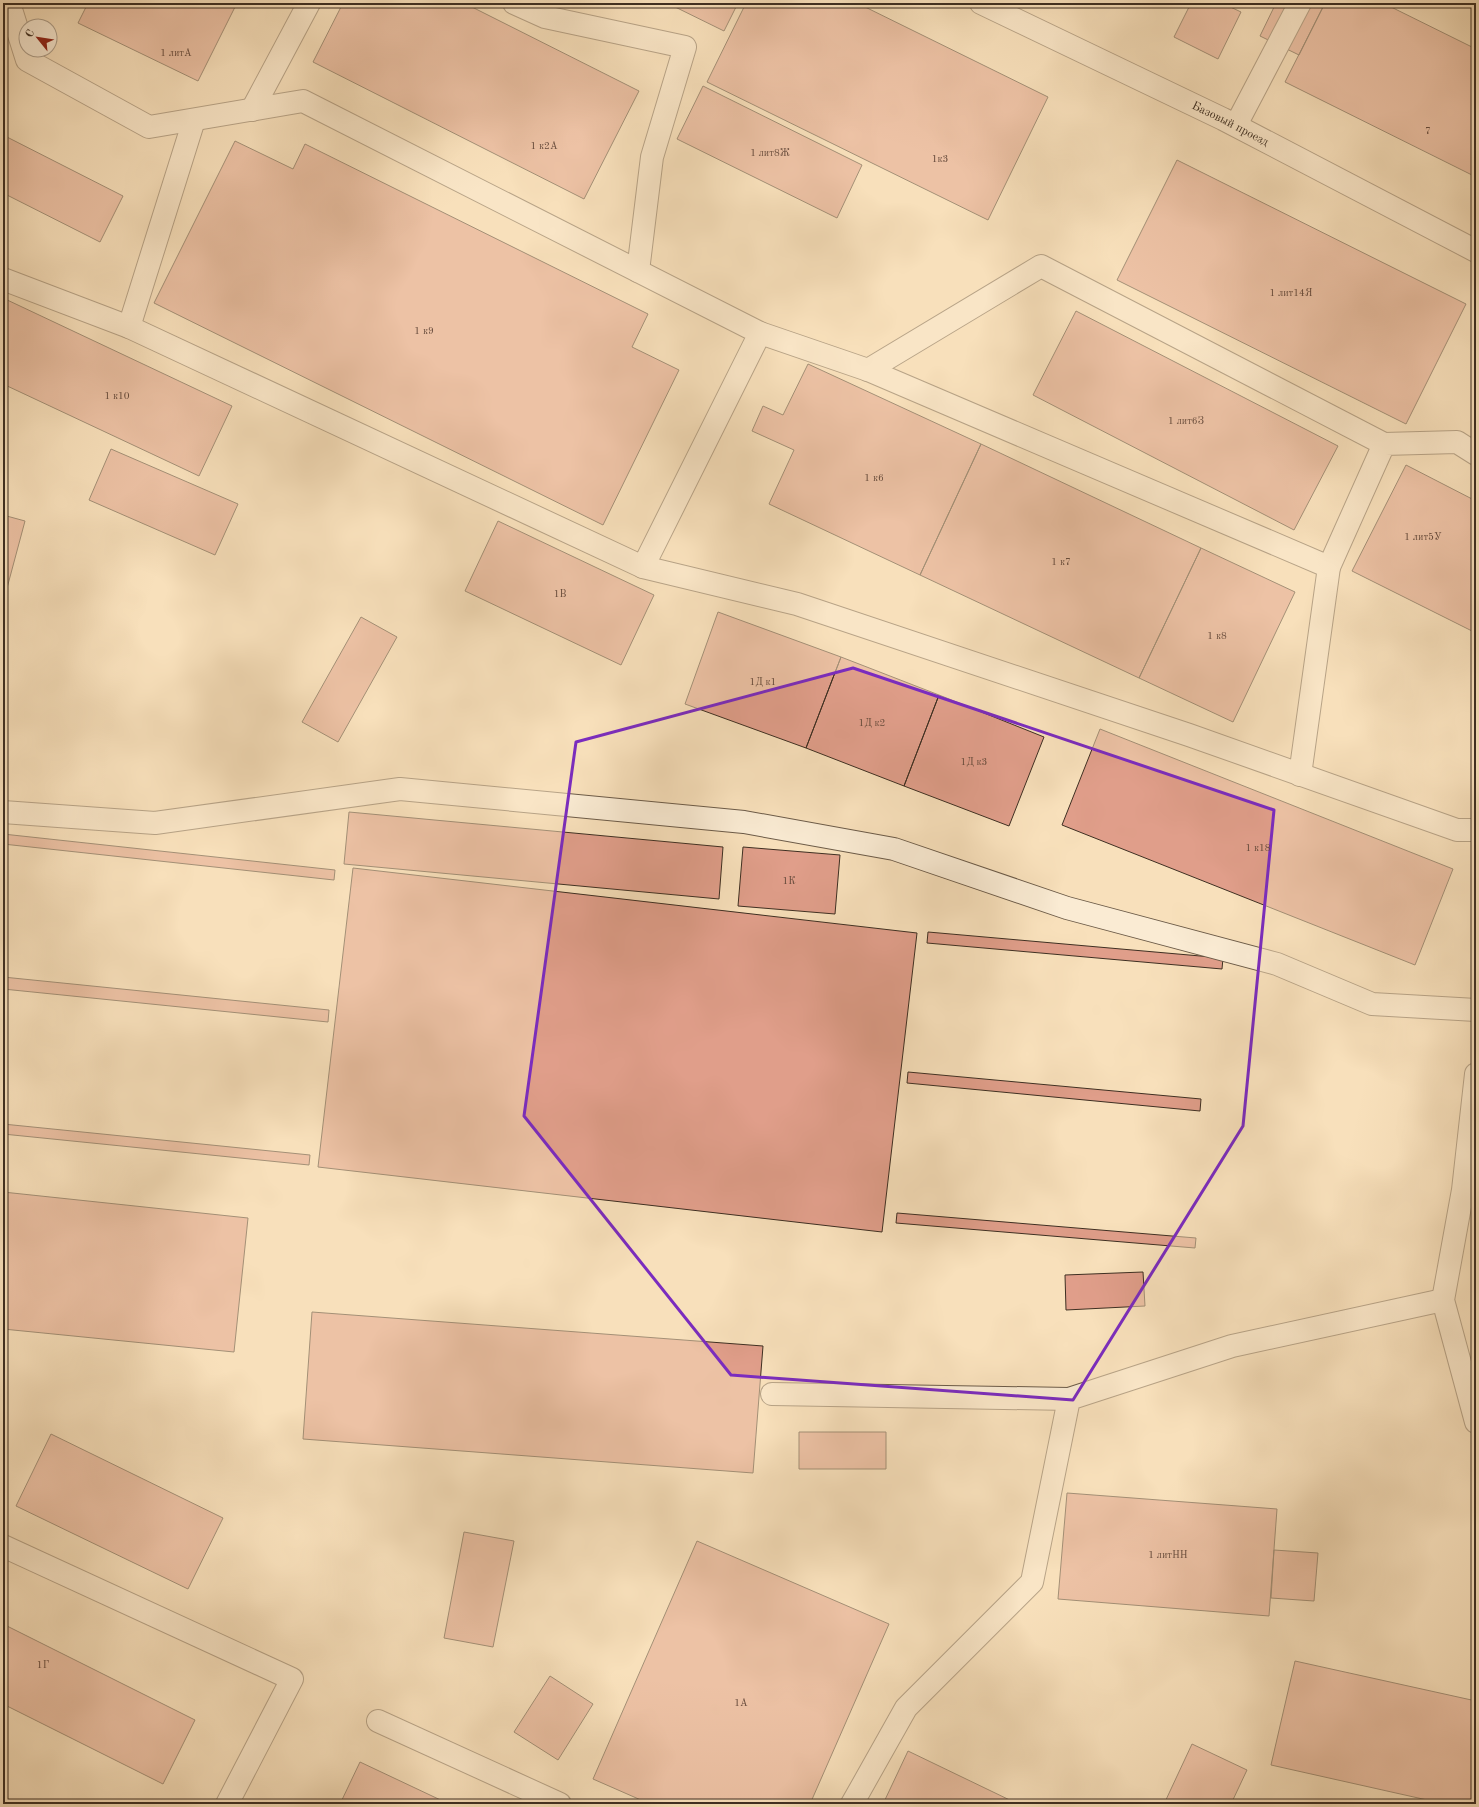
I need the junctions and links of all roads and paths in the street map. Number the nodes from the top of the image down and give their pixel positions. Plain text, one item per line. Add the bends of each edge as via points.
1 (9, 3) edge
2 (309, 3) edge
3 (514, 3) edge
4 (981, 3) edge
5 (1300, 3) edge
6 (252, 110) junction
7 (194, 120) junction
8 (1236, 125) junction
9 (1476, 250) edge
10 (638, 271) junction
11 (3, 279) edge
12 (129, 327) junction
13 (760, 333) junction
14 (868, 370) junction
15 (1384, 444) junction
16 (1476, 454) edge
17 (644, 567) junction
18 (1329, 567) junction
19 (1300, 775) junction
20 (3, 812) edge
21 (1476, 830) edge
22 (1476, 1010) edge
23 (1476, 1074) edge
24 (1443, 1300) junction
25 (772, 1394) dead end
26 (1069, 1398) junction
27 (1476, 1422) edge
28 (3, 1546) edge
29 (378, 1722) dead end
30 (227, 1804) edge
31 (560, 1804) edge
32 (852, 1804) edge

1 - 7 lane via 27,60 149,127
2 - 6 lane
3 - 10 lane via 545,17 685,47 652,158
4 - 8 lane, Базовый проезд
5 - 8 lane
6 - 7 lane
6 - 10 lane via 304,101
7 - 12 lane
8 - 9 lane, Базовый проезд
10 - 13 lane
11 - 12 lane
12 - 17 lane
13 - 14 lane
13 - 17 lane
14 - 15 lane via 1041,266
14 - 18 lane
15 - 16 lane via 1457,442
15 - 18 lane
17 - 19 lane via 798,604
18 - 19 lane
19 - 21 lane via 1457,830
20 - 22 lane via 155,823 400,789 744,822 894,849 1067,908 1277,964 1372,1004
23 - 24 lane via 1463,1190
24 - 26 lane via 1232,1346
24 - 27 lane
25 - 26 lane
26 - 32 lane via 1032,1582 906,1708
28 - 30 lane via 292,1679
29 - 31 lane

